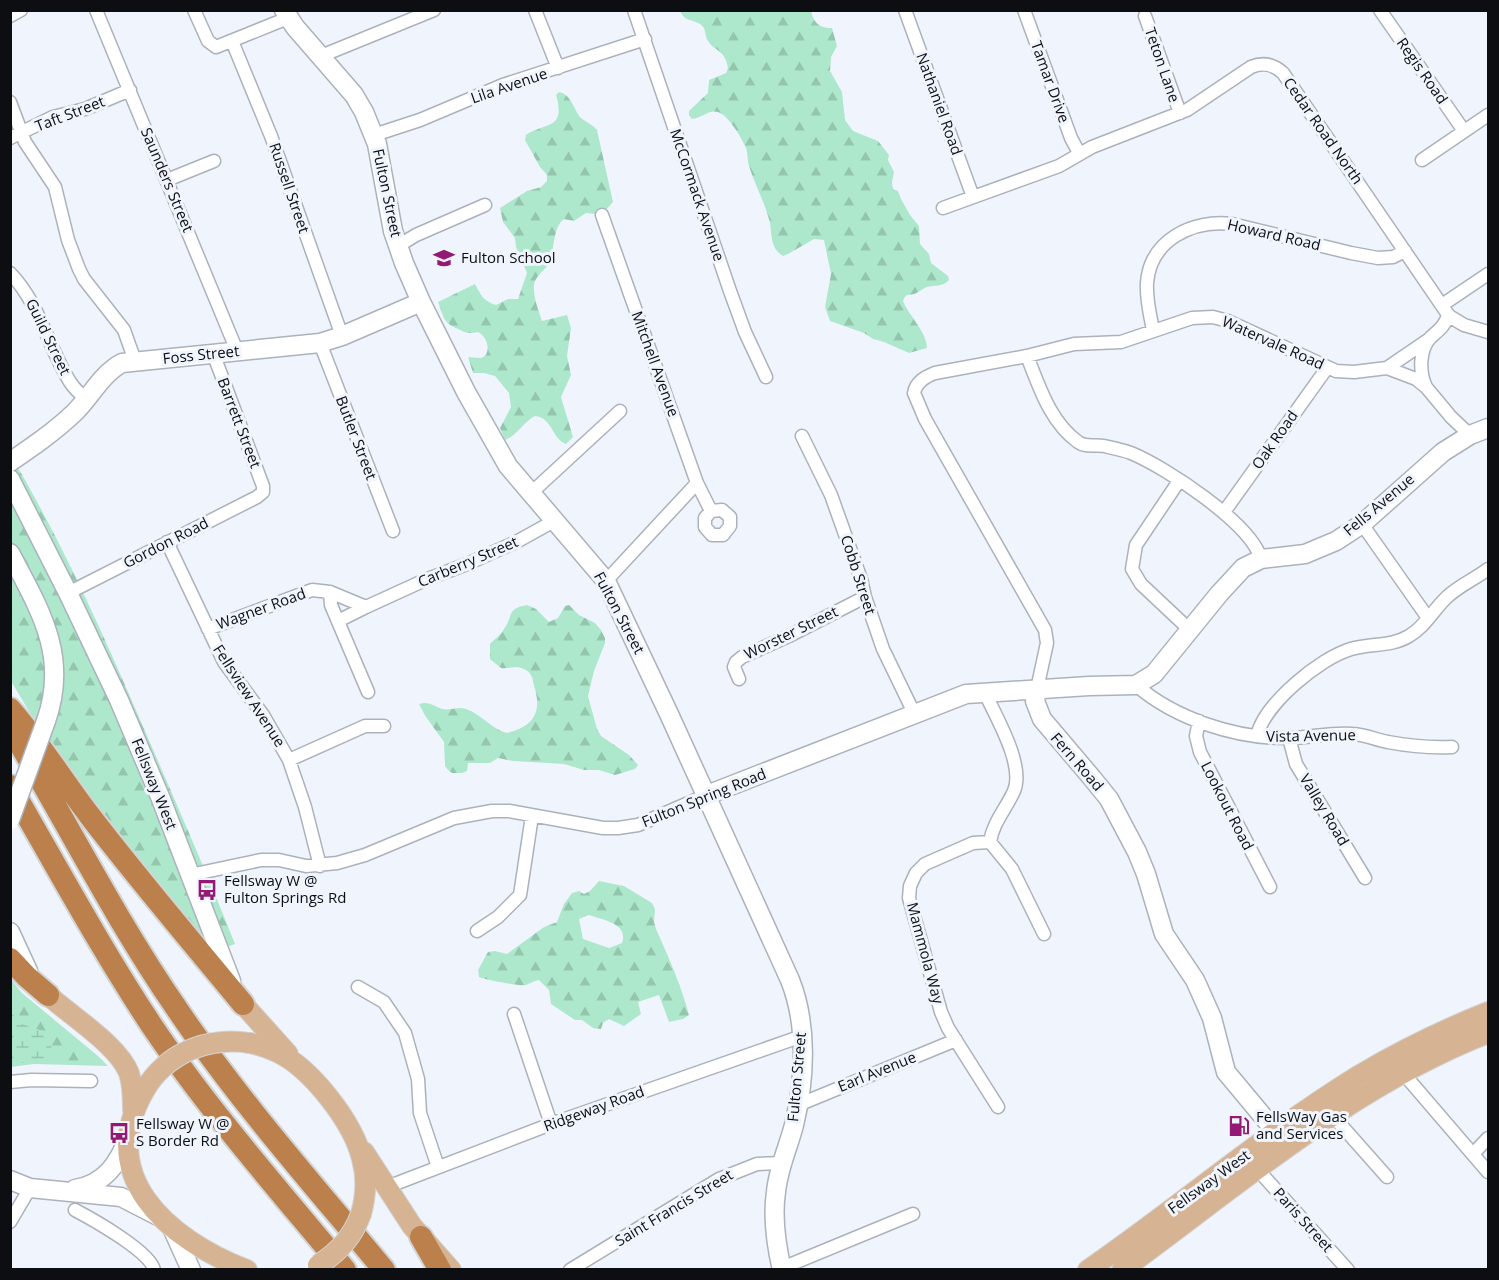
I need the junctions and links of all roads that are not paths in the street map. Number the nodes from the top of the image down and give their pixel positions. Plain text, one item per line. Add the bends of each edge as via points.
1 (21, 10) edge
2 (96, 10) edge
3 (194, 10) edge
4 (434, 10) edge
5 (535, 10) edge
6 (634, 10) edge
7 (905, 10) edge
8 (1024, 10) edge
9 (1380, 10) edge
10 (286, 14) edge
11 (10, 16) edge
12 (1145, 16) dead end
13 (645, 39) junction
14 (232, 41) junction
15 (321, 56) junction
16 (558, 68) junction
17 (129, 90) junction
18 (10, 102) edge
19 (1180, 113) junction
20 (1488, 115) edge
21 (1464, 131) junction
22 (16, 135) edge
23 (374, 135) junction
24 (1079, 153) junction
25 (1422, 160) dead end
26 (214, 161) dead end
27 (167, 180) junction
28 (973, 197) junction
29 (484, 205) dead end
30 (943, 208) dead end
31 (602, 215) dead end
32 (398, 246) junction
33 (1405, 251) junction
34 (10, 273) edge
35 (1488, 274) edge
36 (421, 302) junction
37 (1445, 310) junction
38 (1153, 330) junction
39 (1488, 332) edge
40 (342, 336) junction
41 (1429, 339) junction
42 (320, 343) junction
43 (237, 351) junction
44 (213, 353) junction
45 (1027, 356) junction
46 (135, 361) junction
47 (1327, 368) junction
48 (1387, 368) junction
49 (766, 377) dead end
50 (917, 384) joint
51 (1426, 387) junction
52 (86, 399) junction
53 (620, 411) dead end
54 (1488, 428) edge
55 (1470, 435) junction
56 (802, 436) dead end
57 (10, 462) edge
58 (10, 479) edge
59 (1179, 481) junction
60 (697, 483) junction
61 (263, 492) joint
62 (530, 494) junction
63 (711, 511) dead end
64 (1224, 512) junction
65 (554, 522) junction
66 (1362, 524) junction
67 (393, 531) dead end
68 (167, 543) junction
69 (10, 553) edge
70 (1261, 559) junction
71 (1488, 569) edge
72 (606, 581) junction
73 (330, 592) junction
74 (68, 593) junction
75 (865, 597) junction
76 (366, 607) junction
77 (1428, 618) junction
78 (338, 621) junction
79 (208, 629) junction
80 (1191, 631) junction
81 (739, 679) dead end
82 (1136, 685) junction
83 (1037, 689) junction
84 (368, 692) dead end
85 (984, 692) junction
86 (10, 709) edge
87 (914, 713) junction
88 (1199, 721) junction
89 (384, 726) dead end
90 (10, 727) edge
91 (1257, 736) junction
92 (1289, 738) junction
93 (1452, 747) dead end
94 (289, 760) junction
95 (10, 786) edge
96 (707, 795) junction
97 (532, 816) junction
98 (10, 820) edge
99 (990, 842) junction
100 (320, 866) junction
101 (190, 875) junction
102 (1365, 878) dead end
103 (1270, 887) dead end
104 (477, 931) dead end
105 (10, 932) edge
106 (1044, 934) dead end
107 (10, 958) edge
108 (358, 987) dead end
109 (48, 995) junction
110 (243, 1004) junction
111 (1488, 1012) edge
112 (514, 1014) dead end
113 (1488, 1033) edge
114 (802, 1036) junction
115 (956, 1040) junction
116 (1403, 1073) junction
117 (311, 1078) junction
118 (91, 1081) dead end
119 (10, 1082) edge
120 (798, 1105) junction
121 (998, 1107) dead end
122 (1334, 1116) junction
123 (346, 1124) junction
124 (551, 1124) junction
125 (131, 1126) junction
126 (1276, 1132) junction
127 (1488, 1138) edge
128 (1473, 1155) junction
129 (782, 1163) junction
130 (438, 1167) junction
131 (1258, 1170) junction
132 (1488, 1172) edge
133 (1387, 1177) dead end
134 (10, 1179) edge
135 (387, 1187) junction
136 (30, 1188) junction
137 (62, 1192) junction
138 (75, 1210) dead end
139 (913, 1214) dead end
140 (10, 1222) edge
141 (166, 1222) junction
142 (421, 1237) junction
143 (312, 1267) edge
144 (154, 1269) edge
145 (191, 1269) edge
146 (248, 1269) edge
147 (345, 1269) edge
148 (384, 1269) edge
149 (440, 1269) edge
150 (451, 1269) edge
151 (570, 1269) edge
152 (782, 1269) edge
153 (1088, 1269) edge
154 (1122, 1269) edge
155 (1348, 1269) edge

1 - 11 street
2 - 17 street, Saunders Street
3 - 14 street via 211,45
4 - 15 street
5 - 16 street
6 - 13 street, McCormack Avenue
7 - 28 street, Nathaniel Road
8 - 24 street, Tamar Drive
9 - 21 street, Regis Road
10 - 14 street
10 - 15 street, Fulton Street
12 - 19 street, Teton Lane
13 - 16 street, Lila Avenue
13 - 49 street, McCormack Avenue via 734,302
14 - 40 street, Russell Street via 271,136
15 - 23 street, Fulton Street via 359,104
16 - 23 street, Lila Avenue
17 - 22 street, Taft Street via 86,109 53,117
17 - 27 street, Saunders Street
18 - 22 street
19 - 24 street, Cedar Road North
19 - 33 street, Cedar Road North via 1253,66 1276,68 1325,132
20 - 21 street
21 - 25 street
22 - 46 street via 55,187 79,269 124,330
23 - 32 street, Fulton Street
24 - 28 street, Cedar Road North via 1059,166
26 - 27 street
27 - 43 street, Saunders Street
28 - 30 street, Cedar Road North
29 - 32 street
31 - 60 street, Mitchell Avenue
32 - 36 street, Fulton Street
33 - 37 street, Cedar Road North
33 - 38 street, Howard Road via 1378,258 1219,222 1188,228 1162,247 1150,267 1147,289
34 - 52 street, Guild Street via 32,304 70,382
35 - 37 street
36 - 40 street, Foss Street
36 - 62 street, Fulton Street via 496,447
37 - 39 street, Cedar Road North via 1459,323
37 - 41 street via 1444,324
38 - 45 street, Watervale Road via 1120,342 1074,344
38 - 47 street, Watervale Road via 1192,318 1221,319
40 - 42 street, Foss Street
41 - 48 street, Watervale Road
41 - 51 street via 1421,361
42 - 43 street, Foss Street
42 - 67 street, Butler Street
43 - 44 street, Foss Street
44 - 46 street, Foss Street
44 - 61 street, Barrett Street
45 - 50 street, Watervale Road via 935,373
45 - 59 street via 1046,404 1082,445 1102,445 1131,453
46 - 52 street, Foss Street via 114,368
47 - 48 street, Watervale Road via 1354,372
47 - 64 street, Oak Road
48 - 51 street, Watervale Road
50 - 83 street, Fern Road via 914,393 925,419 1043,625 1047,643
51 - 55 street, Watervale Road
52 - 57 street, Foss Street via 64,422
53 - 62 street
54 - 55 street, Fells Avenue
55 - 66 street, Fells Avenue via 1422,469
56 - 75 street, Cobb Street via 831,495
58 - 74 street, Fellsway West
59 - 64 street
59 - 80 street via 1136,545 1132,569 1141,584
60 - 63 street, Mitchell Avenue
60 - 72 street
61 - 68 street, Gordon Road
62 - 65 street, Fulton Street
64 - 70 street via 1251,539
65 - 72 street, Fulton Street
65 - 76 street, Carberry Street via 518,542
66 - 70 street, Fells Avenue via 1314,551
66 - 77 street
68 - 74 street, Gordon Road
68 - 79 street, Fellsview Avenue
69 - 98 street, bridge via 42,614 53,650 54,687 46,721
70 - 80 street, Fells Avenue via 1235,576
71 - 77 street via 1453,592
72 - 96 street, Fulton Street
73 - 76 street, Wagner Road
73 - 78 street
73 - 79 street, Wagner Road via 312,590
74 - 101 street, Fellsway West via 128,722
75 - 81 street, Worster Street via 740,658 734,668
75 - 87 street, Cobb Street via 883,650
76 - 78 street
77 - 91 street via 1399,642 1358,647 1333,657 1280,700 1264,717
78 - 84 street
79 - 94 street, Fellsview Avenue via 224,662 263,715
80 - 82 street, Fells Avenue via 1155,674
82 - 83 street
82 - 88 street, Vista Avenue via 1157,702
83 - 85 street, Fulton Spring Road
83 - 126 street, Fern Road via 1035,701 1041,719 1105,794 1137,852 1164,934 1195,980 1212,1018 1226,1072
85 - 87 street, Fulton Spring Road via 966,694
85 - 99 street via 1017,774 1015,788
86 - 110 highway via 129,865
87 - 96 street, Fulton Spring Road
88 - 91 street, Vista Avenue
88 - 103 street, Lookout Road via 1196,736 1200,752
89 - 94 street via 365,726
90 - 148 highway via 119,918 176,1008 243,1098
91 - 92 street, Vista Avenue
92 - 93 street, Vista Avenue via 1355,734 1387,742
92 - 102 street, Valley Road via 1296,764
94 - 100 street, Fellsview Avenue
95 - 147 highway via 166,1046
96 - 97 street, Fulton Spring Road via 627,827 603,828
96 - 114 street, Fulton Street via 790,980 800,1010
97 - 100 street, Fulton Spring Road via 508,811 475,813 365,855
97 - 104 street via 520,894 498,917
99 - 106 street via 1012,869
99 - 115 street, Mammola Way via 973,843 925,864 913,878 909,892 941,1012
100 - 101 street, Fulton Spring Road via 261,860
101 - 110 street, Fellsway West via 221,959
105 - 109 street via 26,967
107 - 109 highway
108 - 130 street via 384,1002 405,1033 418,1079 420,1113
109 - 125 main road via 124,1063 132,1088
110 - 117 main road, Fellsway West
111 - 126 main road, Fellsway West via 1401,1051
112 - 124 street
113 - 116 main road, Fellsway West
114 - 120 street, Fulton Street
114 - 124 street, Ridgeway Road
115 - 120 street, Earl Avenue
115 - 121 street, Mammola Way
116 - 122 main road, Fellsway West
116 - 128 street
117 - 123 main road
117 - 125 main road, bridge via 283,1055 250,1043 220,1042 192,1049 167,1064 149,1083
118 - 119 street
120 - 129 street, Fulton Street
122 - 131 main road, Fellsway West
122 - 133 street
123 - 135 main road
123 - 143 main road, bridge via 363,1162 365,1189 361,1214 344,1244
124 - 130 street, Ridgeway Road
125 - 137 street via 117,1163 107,1174 87,1187
125 - 141 main road via 130,1158 136,1180 147,1201
126 - 153 main road, Fellsway West
127 - 128 street
128 - 132 street
129 - 151 street, Saint Francis Street via 757,1164 720,1179
129 - 152 street, Fulton Street via 774,1206
130 - 135 street, Ridgeway Road
131 - 154 main road, Fellsway West
131 - 155 street, Paris Street
134 - 136 street
135 - 142 main road
136 - 137 street
136 - 140 street
137 - 141 street via 121,1197
138 - 144 street via 135,1248
139 - 152 street
141 - 145 street
141 - 146 main road via 208,1252
142 - 149 highway
142 - 150 main road

